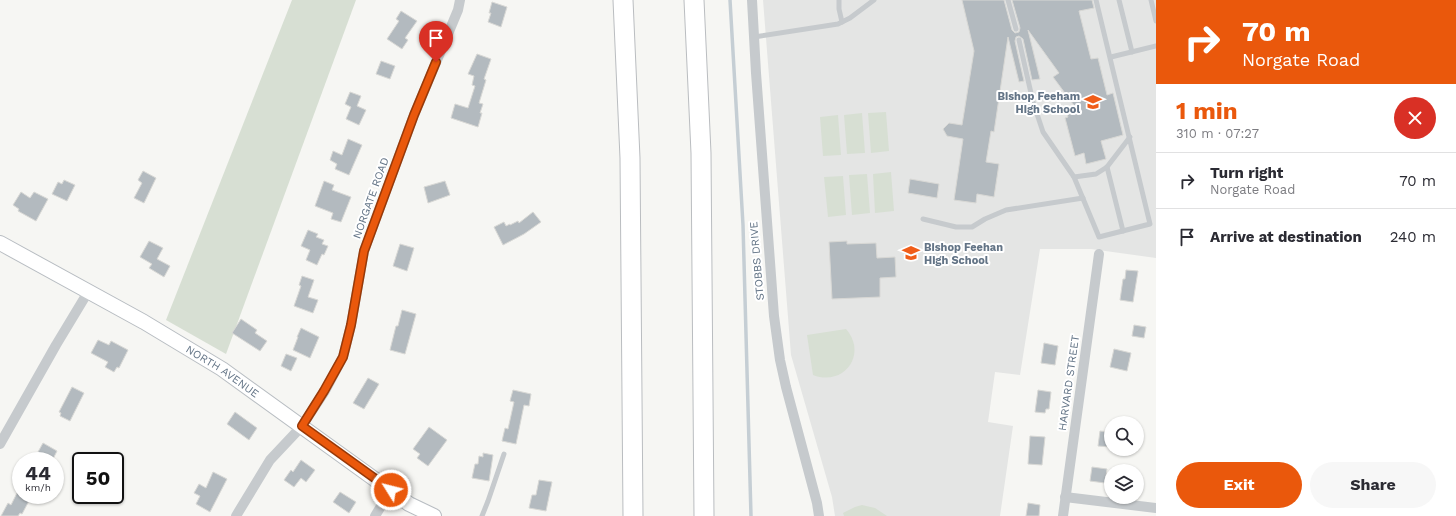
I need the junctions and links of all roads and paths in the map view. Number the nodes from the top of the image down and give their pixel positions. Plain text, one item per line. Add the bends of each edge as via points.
1 (460, 0) edge
2 (623, 0) edge
3 (694, 0) edge
4 (752, 0) edge
5 (838, 0) edge
6 (874, 0) edge
7 (1008, 0) edge
8 (1096, 0) edge
9 (1119, 0) edge
10 (1151, 0) edge
11 (1156, 20) edge
12 (842, 22) junction
13 (1016, 29) dead end
14 (754, 37) junction
15 (1019, 40) dead end
16 (1156, 46) edge
17 (1132, 52) junction
18 (1111, 57) junction
19 (1130, 137) junction
20 (1107, 167) junction
21 (1074, 177) junction
22 (1083, 198) junction
23 (923, 218) dead end
24 (1123, 231) junction
25 (0, 243) edge
26 (1099, 254) dead end
27 (88, 292) junction
28 (302, 426) junction
29 (0, 444) edge
30 (504, 454) dead end
31 (391, 490) junction
32 (1065, 497) junction
33 (1156, 508) edge
34 (236, 516) edge
35 (375, 516) edge
36 (434, 516) edge
37 (482, 516) edge
38 (633, 516) edge
39 (704, 516) edge
40 (819, 516) edge
41 (1062, 516) edge

1 - 28 street, NORGATE ROAD via 364,251 343,357
2 - 38 highway via 630,165
3 - 39 highway via 700,153
4 - 14 street, STOBBS DRIVE
5 - 12 lane
6 - 12 lane
7 - 13 lane
8 - 18 lane
9 - 17 lane
10 - 11 lane
12 - 14 lane
14 - 40 street, STOBBS DRIVE via 774,316 784,380
15 - 21 lane via 1033,102 1043,132
16 - 17 lane
17 - 18 lane
18 - 19 lane
19 - 20 lane
19 - 24 lane via 1150,224
20 - 21 lane via 1096,174
20 - 24 lane
21 - 22 lane
22 - 23 lane via 1006,210 972,227 956,227
22 - 24 lane via 1099,237
25 - 27 main road, NORTH AVENUE
26 - 32 street, HARVARD STREET
27 - 28 main road, NORTH AVENUE via 222,369
27 - 29 street
28 - 31 main road, NORTH AVENUE
28 - 34 street, NORGATE ROAD via 270,460
30 - 37 lane
31 - 35 street
31 - 36 main road, NORTH AVENUE via 409,504
32 - 33 street
32 - 41 street, HARVARD STREET

